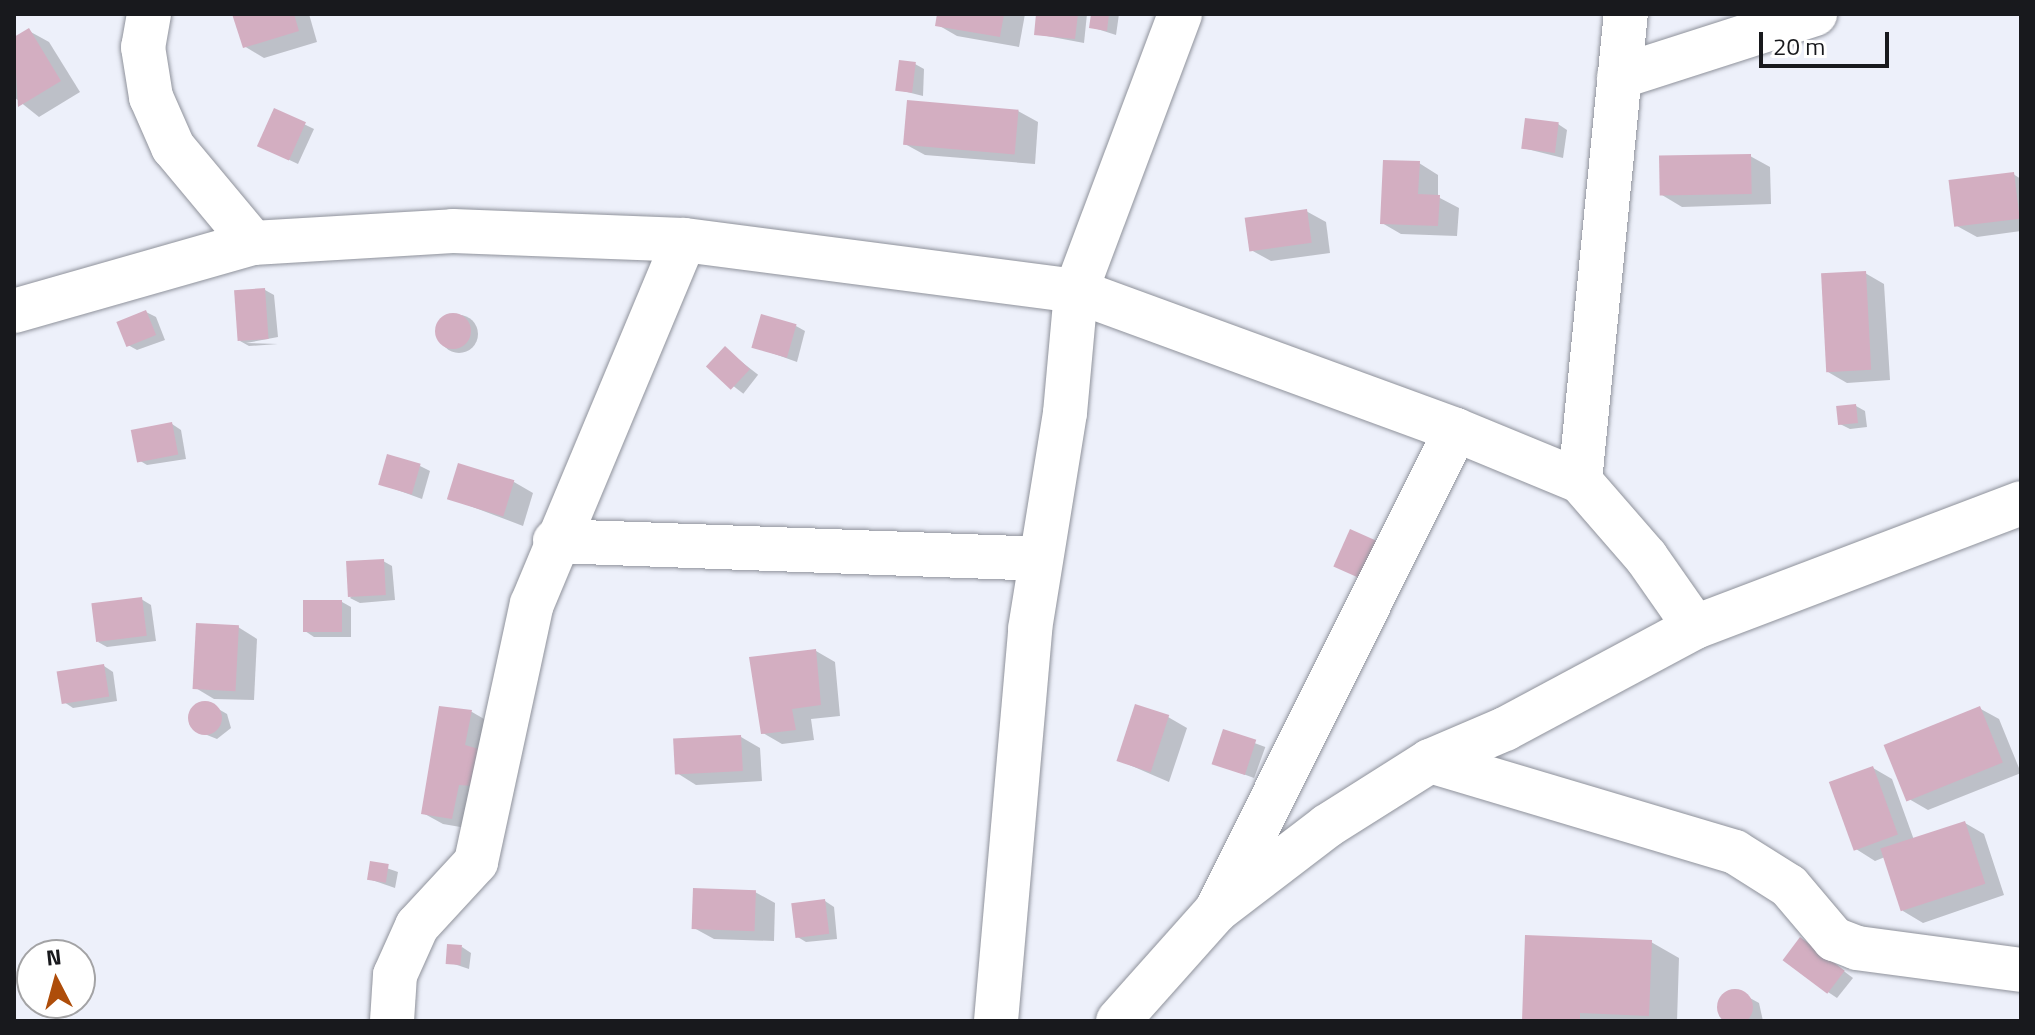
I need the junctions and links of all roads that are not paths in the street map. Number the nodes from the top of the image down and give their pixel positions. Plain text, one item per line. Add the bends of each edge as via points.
1 (149, 14) edge
2 (1180, 14) edge
3 (1626, 14) edge
4 (1815, 14) edge
5 (1619, 77) junction
6 (684, 240) junction
7 (253, 243) junction
8 (1076, 291) junction
9 (14, 311) edge
10 (1456, 430) junction
11 (1580, 481) junction
12 (2021, 503) edge
13 (555, 541) junction
14 (1038, 559) junction
15 (1695, 627) junction
16 (1430, 761) junction
17 (1216, 911) junction
18 (2021, 970) edge
19 (392, 1021) edge
20 (996, 1021) edge
21 (1118, 1021) edge

1 - 7 street via 143,47 151,97 173,147
2 - 8 street
3 - 5 street
4 - 5 street
5 - 11 street
6 - 7 street via 453,231
6 - 8 street
6 - 13 street
7 - 9 street
8 - 10 street
8 - 14 street via 1065,413
10 - 11 street
10 - 17 street
11 - 15 street via 1646,557
12 - 15 street
13 - 14 street
13 - 19 street via 532,604 476,862 417,926 395,975
14 - 20 street
15 - 16 street via 1505,729
16 - 17 street via 1327,826
16 - 18 street via 1735,852 1789,886 1834,939 1857,948
17 - 21 street

